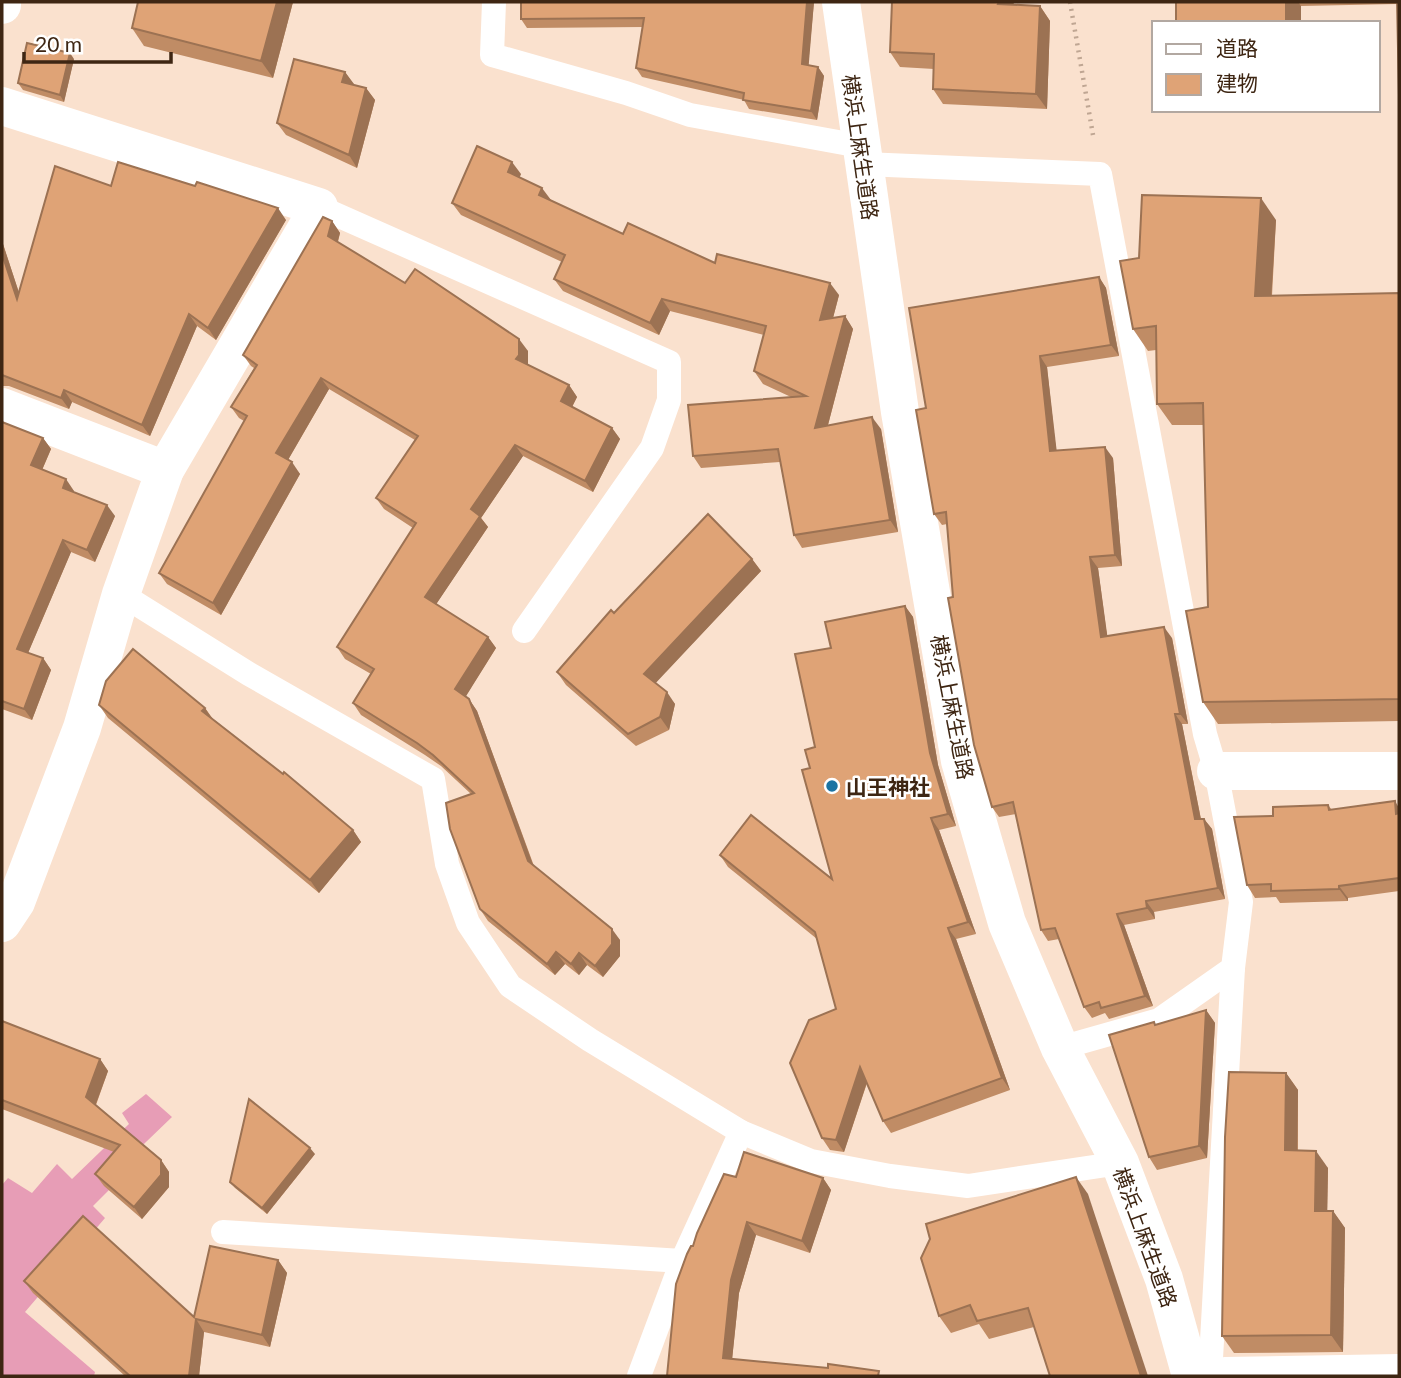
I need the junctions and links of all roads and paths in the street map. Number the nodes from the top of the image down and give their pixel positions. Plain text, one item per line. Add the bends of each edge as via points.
1 (494, 2) edge
2 (841, 2) edge
3 (1070, 2) edge
4 (2, 106) edge
5 (862, 155) junction
6 (1100, 174) junction
7 (319, 207) junction
8 (2, 407) edge
9 (165, 470) junction
10 (121, 594) junction
11 (524, 631) dead end
12 (1216, 771) junction
13 (1399, 771) edge
14 (2, 923) edge
15 (1233, 968) junction
16 (1060, 1048) junction
17 (741, 1132) junction
18 (1120, 1163) junction
19 (223, 1233) dead end
20 (682, 1261) junction
21 (1399, 1373) edge
22 (639, 1376) edge
23 (1194, 1376) edge
24 (1210, 1376) edge
25 (1225, 1376) edge

1 - 5 lane via 492,55 690,115
2 - 5 street, 横浜上麻生道路
3 - 6 path
4 - 7 street
5 - 6 lane
5 - 16 street, 横浜上麻生道路 via 900,412 960,761 1007,923
6 - 12 lane via 1205,734
7 - 9 street
7 - 11 lane via 669,362 669,400 652,448
8 - 9 street
9 - 10 street
10 - 14 street via 82,728 16,902
10 - 17 lane via 249,674 433,779 447,864 468,923 510,986
12 - 13 street
12 - 15 lane via 1241,902
15 - 16 lane via 1159,1020
15 - 24 lane
16 - 18 street, 横浜上麻生道路
17 - 18 lane via 811,1161 968,1186
17 - 20 lane
18 - 23 street, 横浜上麻生道路
19 - 20 lane
20 - 22 lane
21 - 25 street

